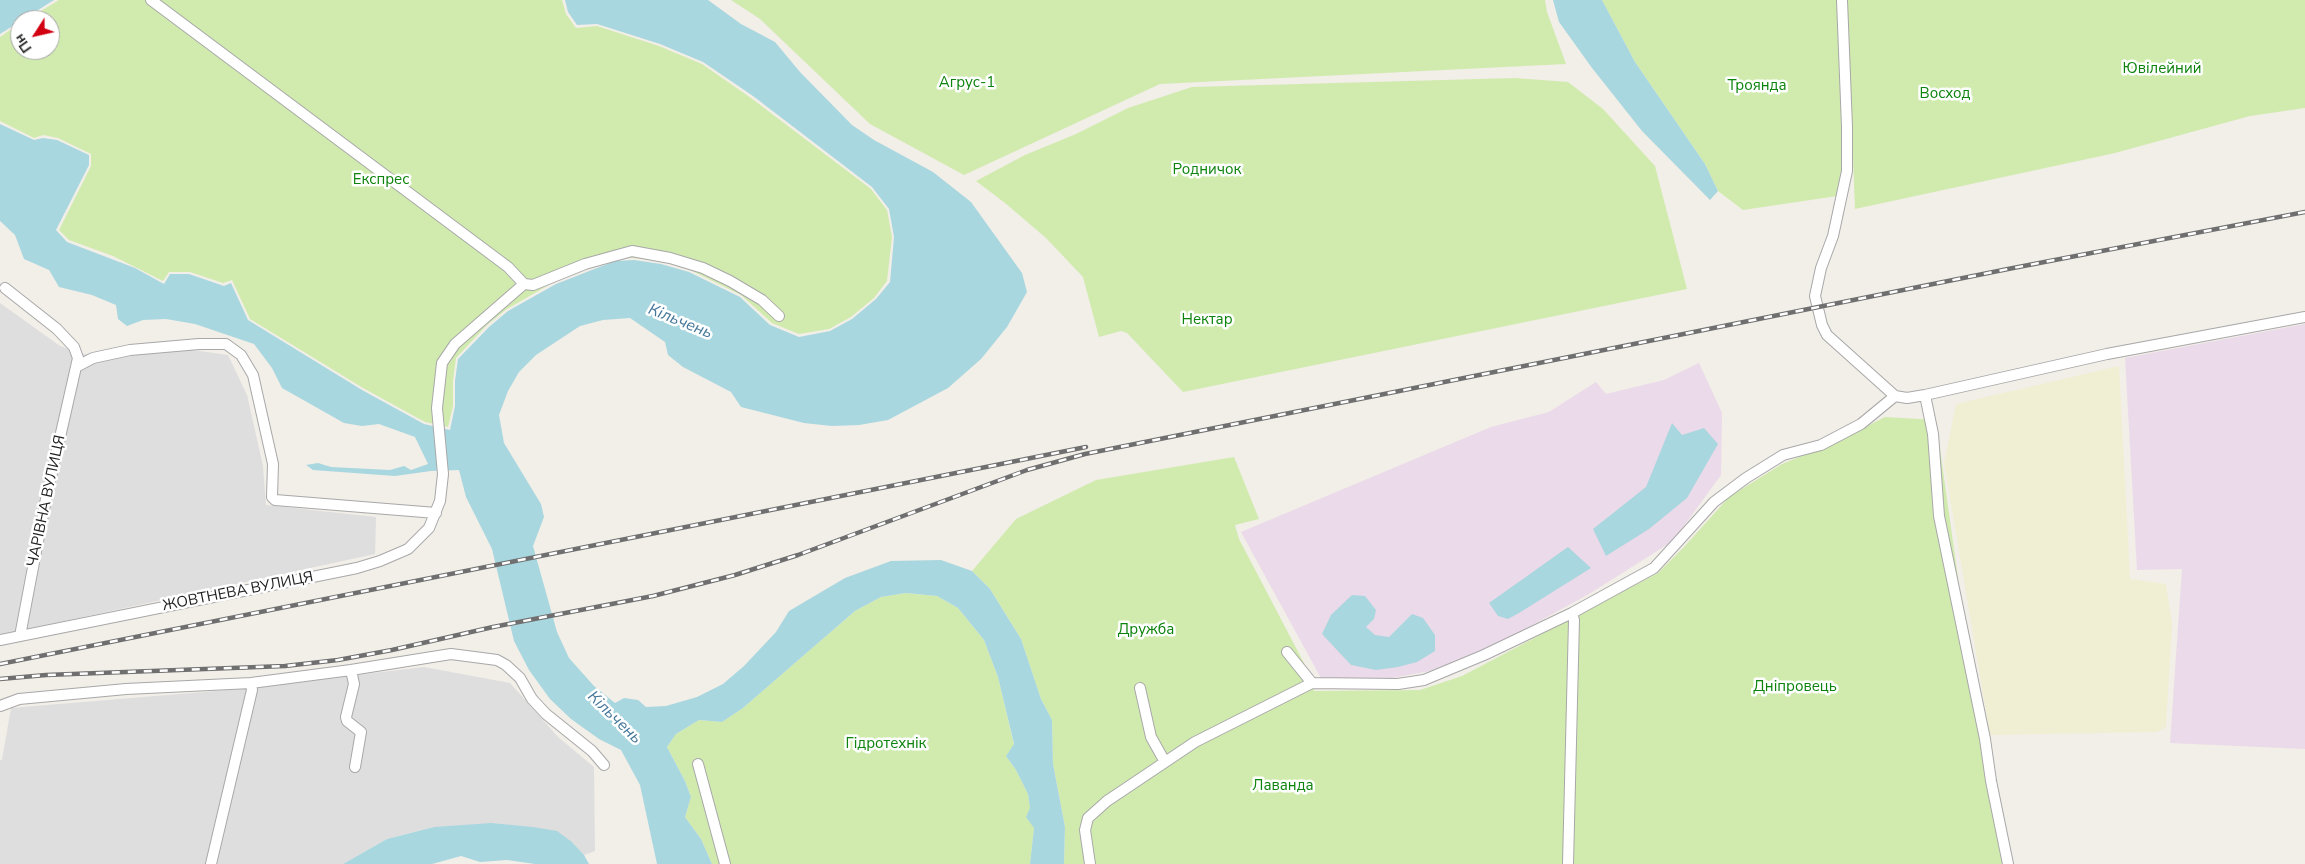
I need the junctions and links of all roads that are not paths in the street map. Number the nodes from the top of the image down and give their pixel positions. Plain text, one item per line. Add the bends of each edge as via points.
1 (151, 0) edge
2 (1842, 0) edge
3 (524, 284) junction
4 (5, 288) dead end
5 (779, 316) dead end
6 (2305, 316) edge
7 (76, 367) junction
8 (1925, 395) junction
9 (1895, 396) junction
10 (436, 513) junction
11 (1572, 613) junction
12 (20, 636) junction
13 (0, 640) edge
14 (1287, 652) dead end
15 (351, 670) junction
16 (251, 683) junction
17 (1312, 683) junction
18 (1140, 688) dead end
19 (0, 706) edge
20 (1165, 762) junction
21 (698, 764) dead end
22 (604, 765) dead end
23 (355, 767) dead end
24 (212, 864) edge
25 (725, 864) edge
26 (1090, 864) edge
27 (1568, 864) edge
28 (2008, 864) edge

1 - 3 street via 501,262
2 - 9 street via 1846,171 1833,236 1815,296 1827,335
3 - 5 street via 533,285 585,264 632,251 703,268 762,300
3 - 10 street, ЖОВТНЕВА ВУЛИЦЯ via 455,344 442,363 438,417 443,474
4 - 7 street, ЧАРІВНА ВУЛИЦЯ via 57,329 74,347
6 - 8 street via 2107,354
7 - 10 street via 93,358 130,350 226,344 248,363 253,375 273,464 272,497 282,501
7 - 12 street, ЧАРІВНА ВУЛИЦЯ
8 - 9 street
8 - 28 street via 1933,434 1939,516
9 - 11 street via 1861,424 1821,444 1782,455 1746,478 1714,502 1654,568
10 - 12 street, ЖОВТНЕВА ВУЛИЦЯ via 429,528 408,549 372,563
11 - 17 street via 1424,680 1398,684
11 - 27 street
12 - 13 street, ЖОВТНЕВА ВУЛИЦЯ
14 - 17 street
15 - 16 street
15 - 22 street via 451,654 497,660 520,678 532,699 546,714
15 - 23 street via 354,684 346,717 361,732
16 - 19 street via 126,689 20,699
16 - 24 street
17 - 20 street via 1194,742
18 - 20 street via 1151,737
20 - 26 street via 1107,801 1088,818 1085,830
21 - 25 street

